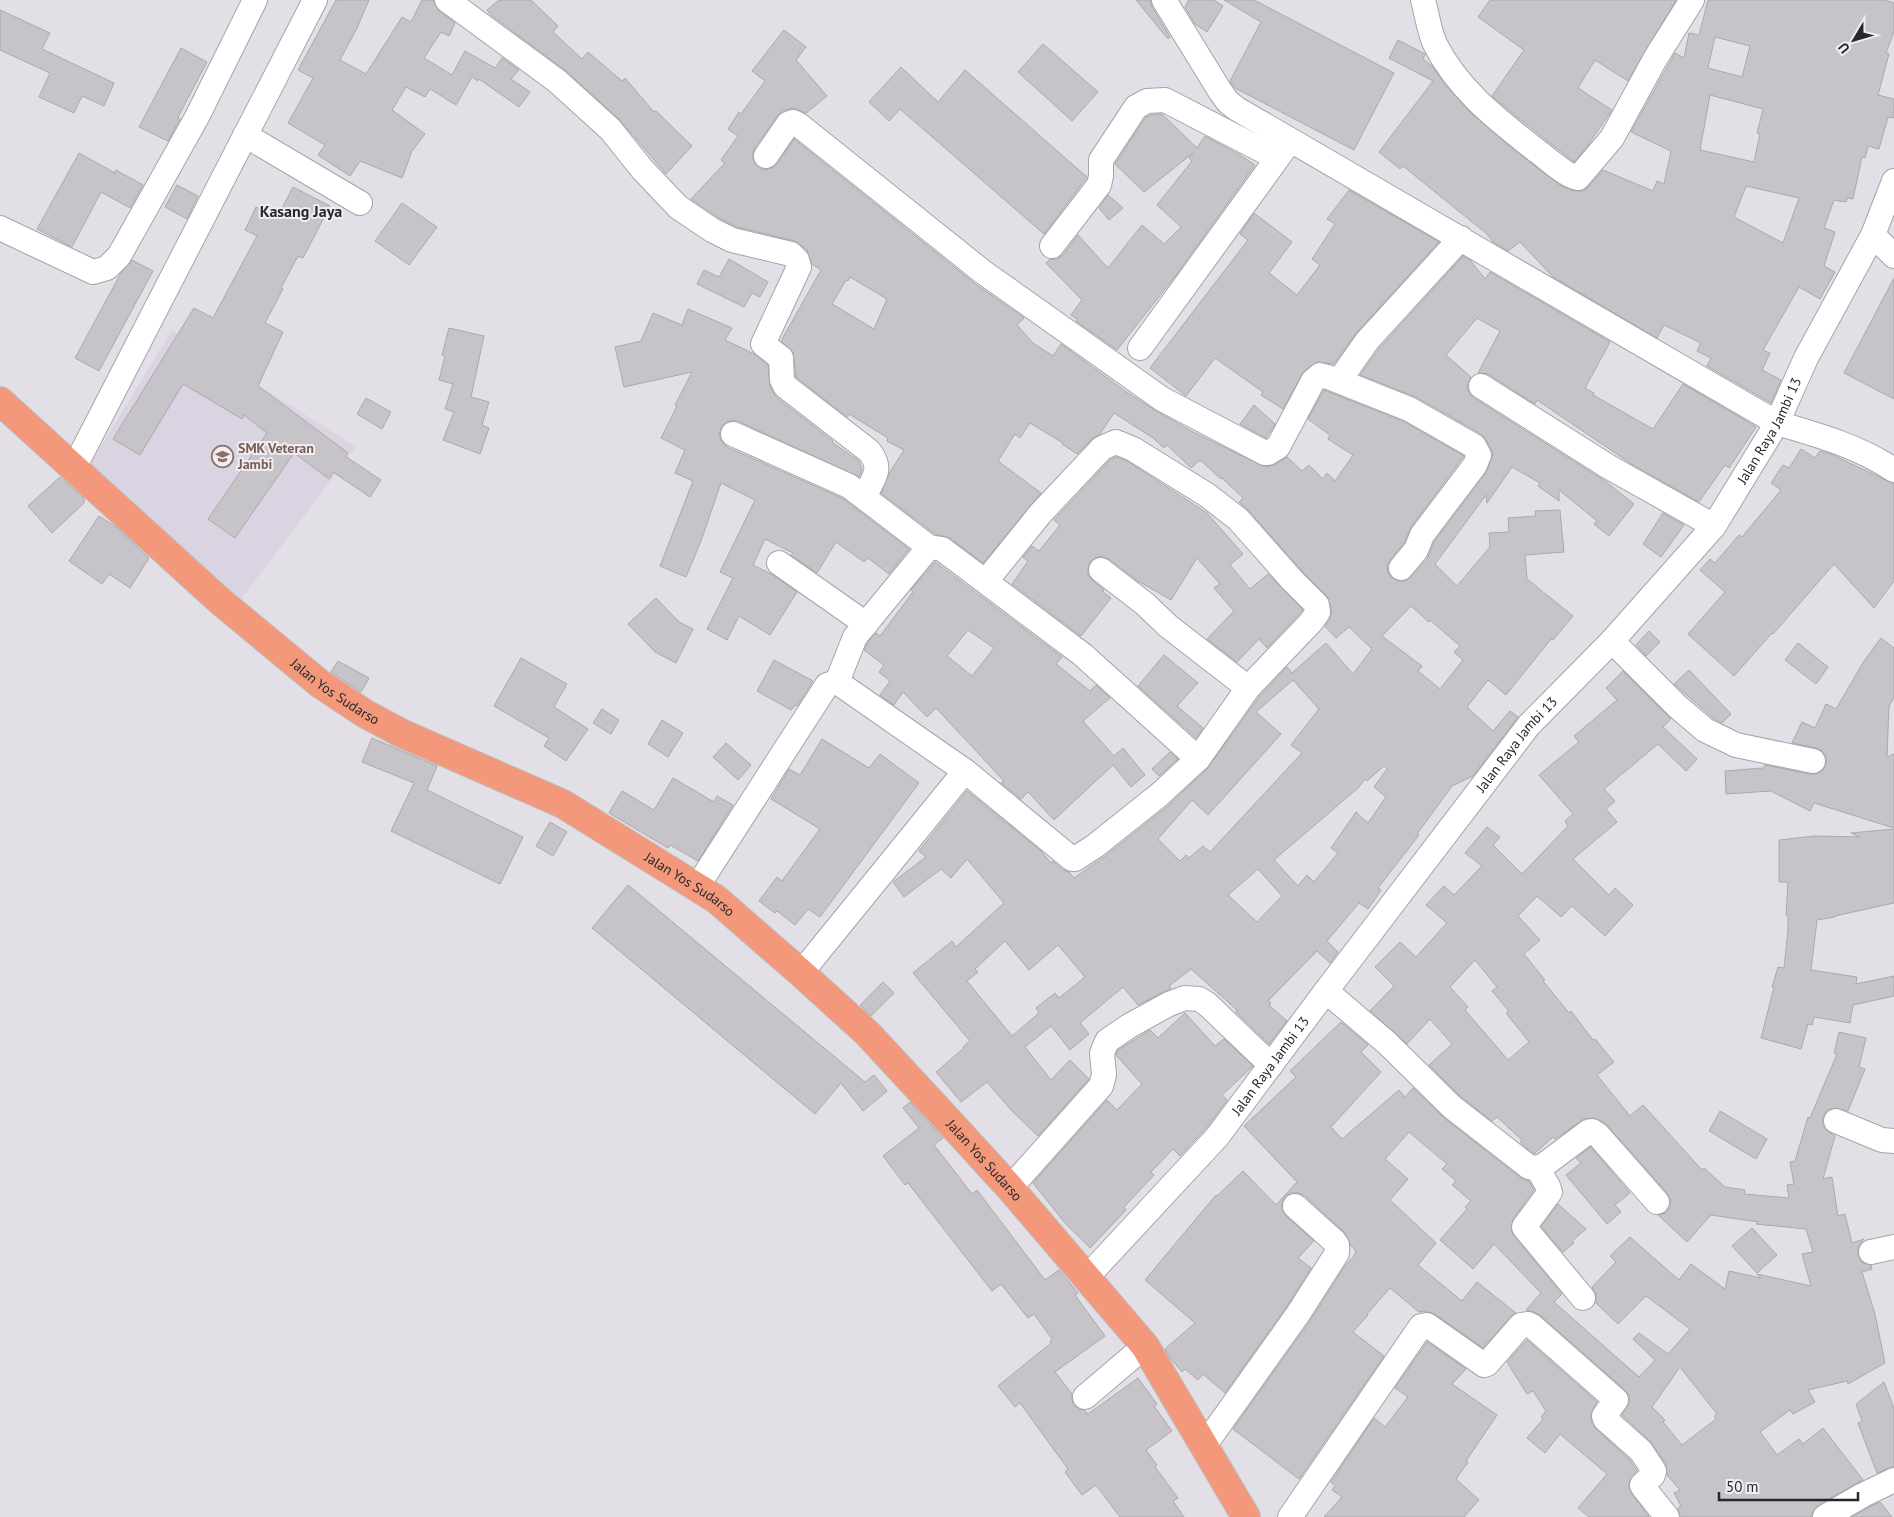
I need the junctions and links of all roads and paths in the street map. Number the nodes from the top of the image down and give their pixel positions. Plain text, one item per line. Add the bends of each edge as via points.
1 (255, 0) edge
2 (315, 0) edge
3 (446, 0) edge
4 (1164, 0) edge
5 (1423, 0) edge
6 (1692, 0) edge
7 (245, 135) junction
8 (1284, 149) junction
9 (766, 156) dead end
10 (1894, 181) edge
11 (360, 203) dead end
12 (0, 228) edge
13 (1873, 235) junction
14 (1461, 238) junction
15 (1052, 246) dead end
16 (1894, 256) edge
17 (1140, 348) dead end
18 (1339, 381) junction
19 (1481, 386) dead end
20 (0, 401) edge
21 (1777, 423) junction
22 (733, 434) dead end
23 (74, 468) junction
24 (1894, 470) edge
25 (864, 497) junction
26 (1714, 526) junction
27 (929, 546) junction
28 (778, 563) dead end
29 (1401, 568) dead end
30 (1101, 570) dead end
31 (986, 581) junction
32 (866, 624) junction
33 (1612, 641) junction
34 (837, 682) junction
35 (1248, 688) junction
36 (1198, 759) junction
37 (1813, 761) dead end
38 (965, 771) junction
39 (697, 887) junction
40 (801, 973) junction
41 (1326, 990) junction
42 (1271, 1065) junction
43 (1836, 1121) dead end
44 (1894, 1141) edge
45 (1537, 1168) junction
46 (1010, 1188) junction
47 (1657, 1202) dead end
48 (1295, 1206) dead end
49 (1894, 1247) edge
50 (1871, 1252) dead end
51 (1087, 1277) junction
52 (1583, 1298) dead end
53 (1146, 1346) junction
54 (1085, 1398) dead end
55 (1204, 1446) junction
56 (1894, 1480) edge
57 (1246, 1517) edge
58 (1290, 1517) edge
59 (1666, 1517) edge
60 (1826, 1517) edge

1 - 12 street via 197,117 119,256 107,268 93,272
2 - 7 street
3 - 25 street via 557,81 610,129 678,206 732,240 791,254 798,260 799,268 763,344 781,358 785,386 869,451 876,460 876,472
4 - 8 street via 1228,102
5 - 6 street via 1434,42 1470,93 1548,159 1578,178 1612,138
7 - 11 street
7 - 23 street
8 - 14 street
8 - 15 street via 1165,100 1148,100 1136,107 1101,160 1099,185
8 - 17 street
9 - 18 street via 788,124 799,125 983,272 1086,346 1162,399 1265,453 1278,447 1315,378 1320,375
10 - 13 street, Jalan Raya Jambi 13
13 - 16 street
13 - 21 street, Jalan Raya Jambi 13 via 1806,358
14 - 18 street via 1367,341
14 - 21 street
18 - 29 street via 1409,409 1478,450 1475,465
19 - 26 street via 1609,467
20 - 23 highway, Jalan Yos Sudarso
21 - 24 street via 1852,446
21 - 26 street, Jalan Raya Jambi 13
22 - 25 street via 849,486
23 - 39 highway, Jalan Yos Sudarso via 220,601 327,688 364,713 401,733 562,804
25 - 27 street
26 - 33 street, Jalan Raya Jambi 13
27 - 31 street via 942,549
27 - 32 street
28 - 32 street
30 - 35 street
31 - 35 street via 1040,514 1102,448 1116,442 1133,449 1207,495 1238,519 1316,605 1318,612 1311,622
31 - 36 street via 1083,655
32 - 34 street via 855,637
33 - 37 street via 1705,730 1736,745
33 - 41 street, Jalan Raya Jambi 13 via 1529,725
34 - 38 street
34 - 39 street via 827,685
35 - 36 street
36 - 38 street via 1095,846 1072,859
38 - 40 street
39 - 40 highway, Jalan Yos Sudarso via 716,899
40 - 46 highway, Jalan Yos Sudarso via 867,1033
41 - 42 street, Jalan Raya Jambi 13
41 - 45 street via 1387,1043 1452,1107 1529,1167
42 - 46 street via 1207,1004 1185,998 1169,1004 1107,1041 1102,1053 1104,1075 1101,1086
42 - 51 street, Jalan Raya Jambi 13 via 1217,1137
43 - 44 street via 1882,1140
45 - 47 street via 1592,1131
45 - 52 street via 1550,1192 1524,1227
46 - 51 highway, Jalan Yos Sudarso
48 - 55 street via 1334,1241 1337,1253 1298,1314
49 - 50 street
51 - 53 highway, Jalan Yos Sudarso
53 - 54 street
53 - 55 highway, Jalan Yos Sudarso
55 - 57 highway, Jalan Yos Sudarso
56 - 60 street via 1863,1494
58 - 59 street via 1421,1326 1427,1325 1484,1365 1525,1324 1532,1326 1616,1400 1605,1419 1641,1451 1654,1471 1642,1485

